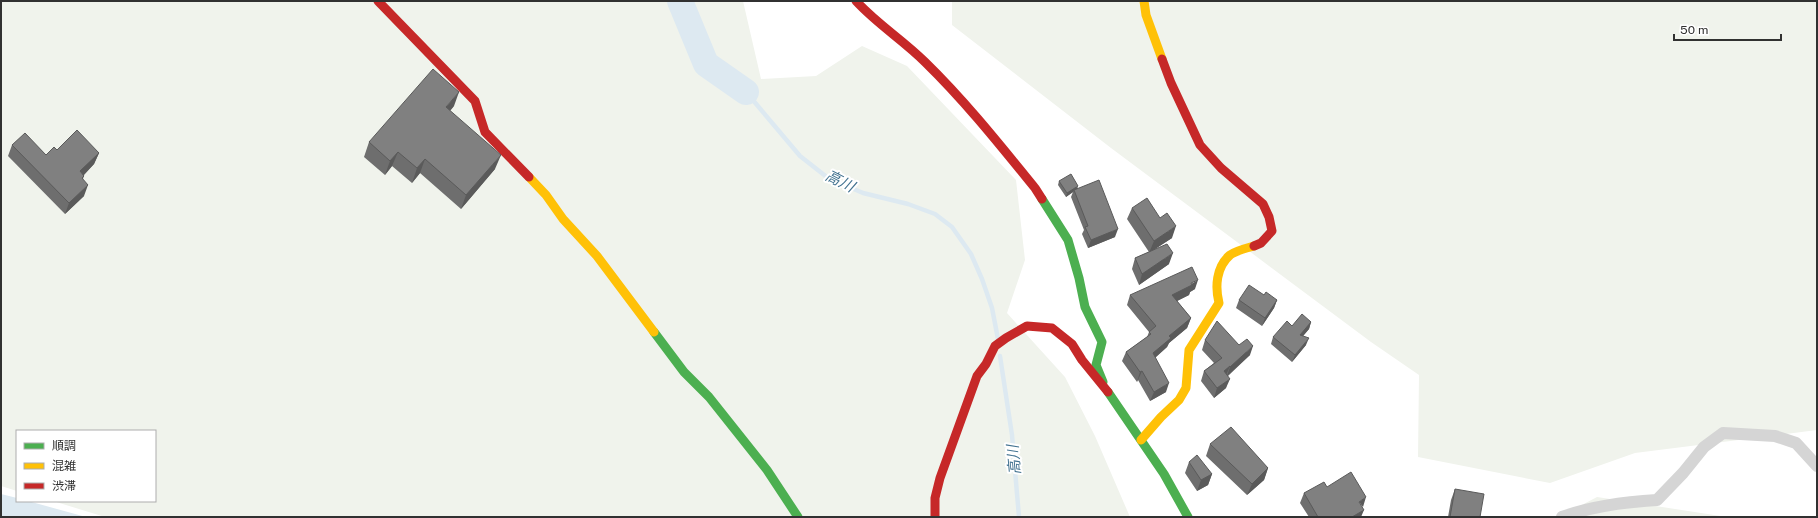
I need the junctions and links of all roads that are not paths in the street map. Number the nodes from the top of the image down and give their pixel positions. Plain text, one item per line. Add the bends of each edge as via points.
1 (378, 1) edge
2 (856, 1) edge
3 (1144, 1) edge
4 (1103, 384) junction
5 (1142, 440) junction
6 (1817, 466) edge
7 (798, 517) edge
8 (935, 517) edge
9 (1188, 517) edge
10 (1562, 517) edge

1 - 7 street via 475,101 485,132 546,195 563,219 597,256 684,372 709,398 767,470
2 - 4 street via 929,66 981,122 1035,188 1068,240 1080,278 1085,307 1102,342 1096,365
3 - 5 street via 1146,16 1171,83 1200,145 1221,168 1263,204 1272,231 1261,243 1230,255 1219,270 1216,291 1219,303 1189,350 1186,388 1179,400
4 - 5 street
4 - 8 street via 1072,344 1052,328 1027,326 995,346 977,376 951,443 935,498
5 - 9 street
6 - 10 street via 1796,443 1775,436 1723,433 1704,447 1657,500 1623,502 1578,511

